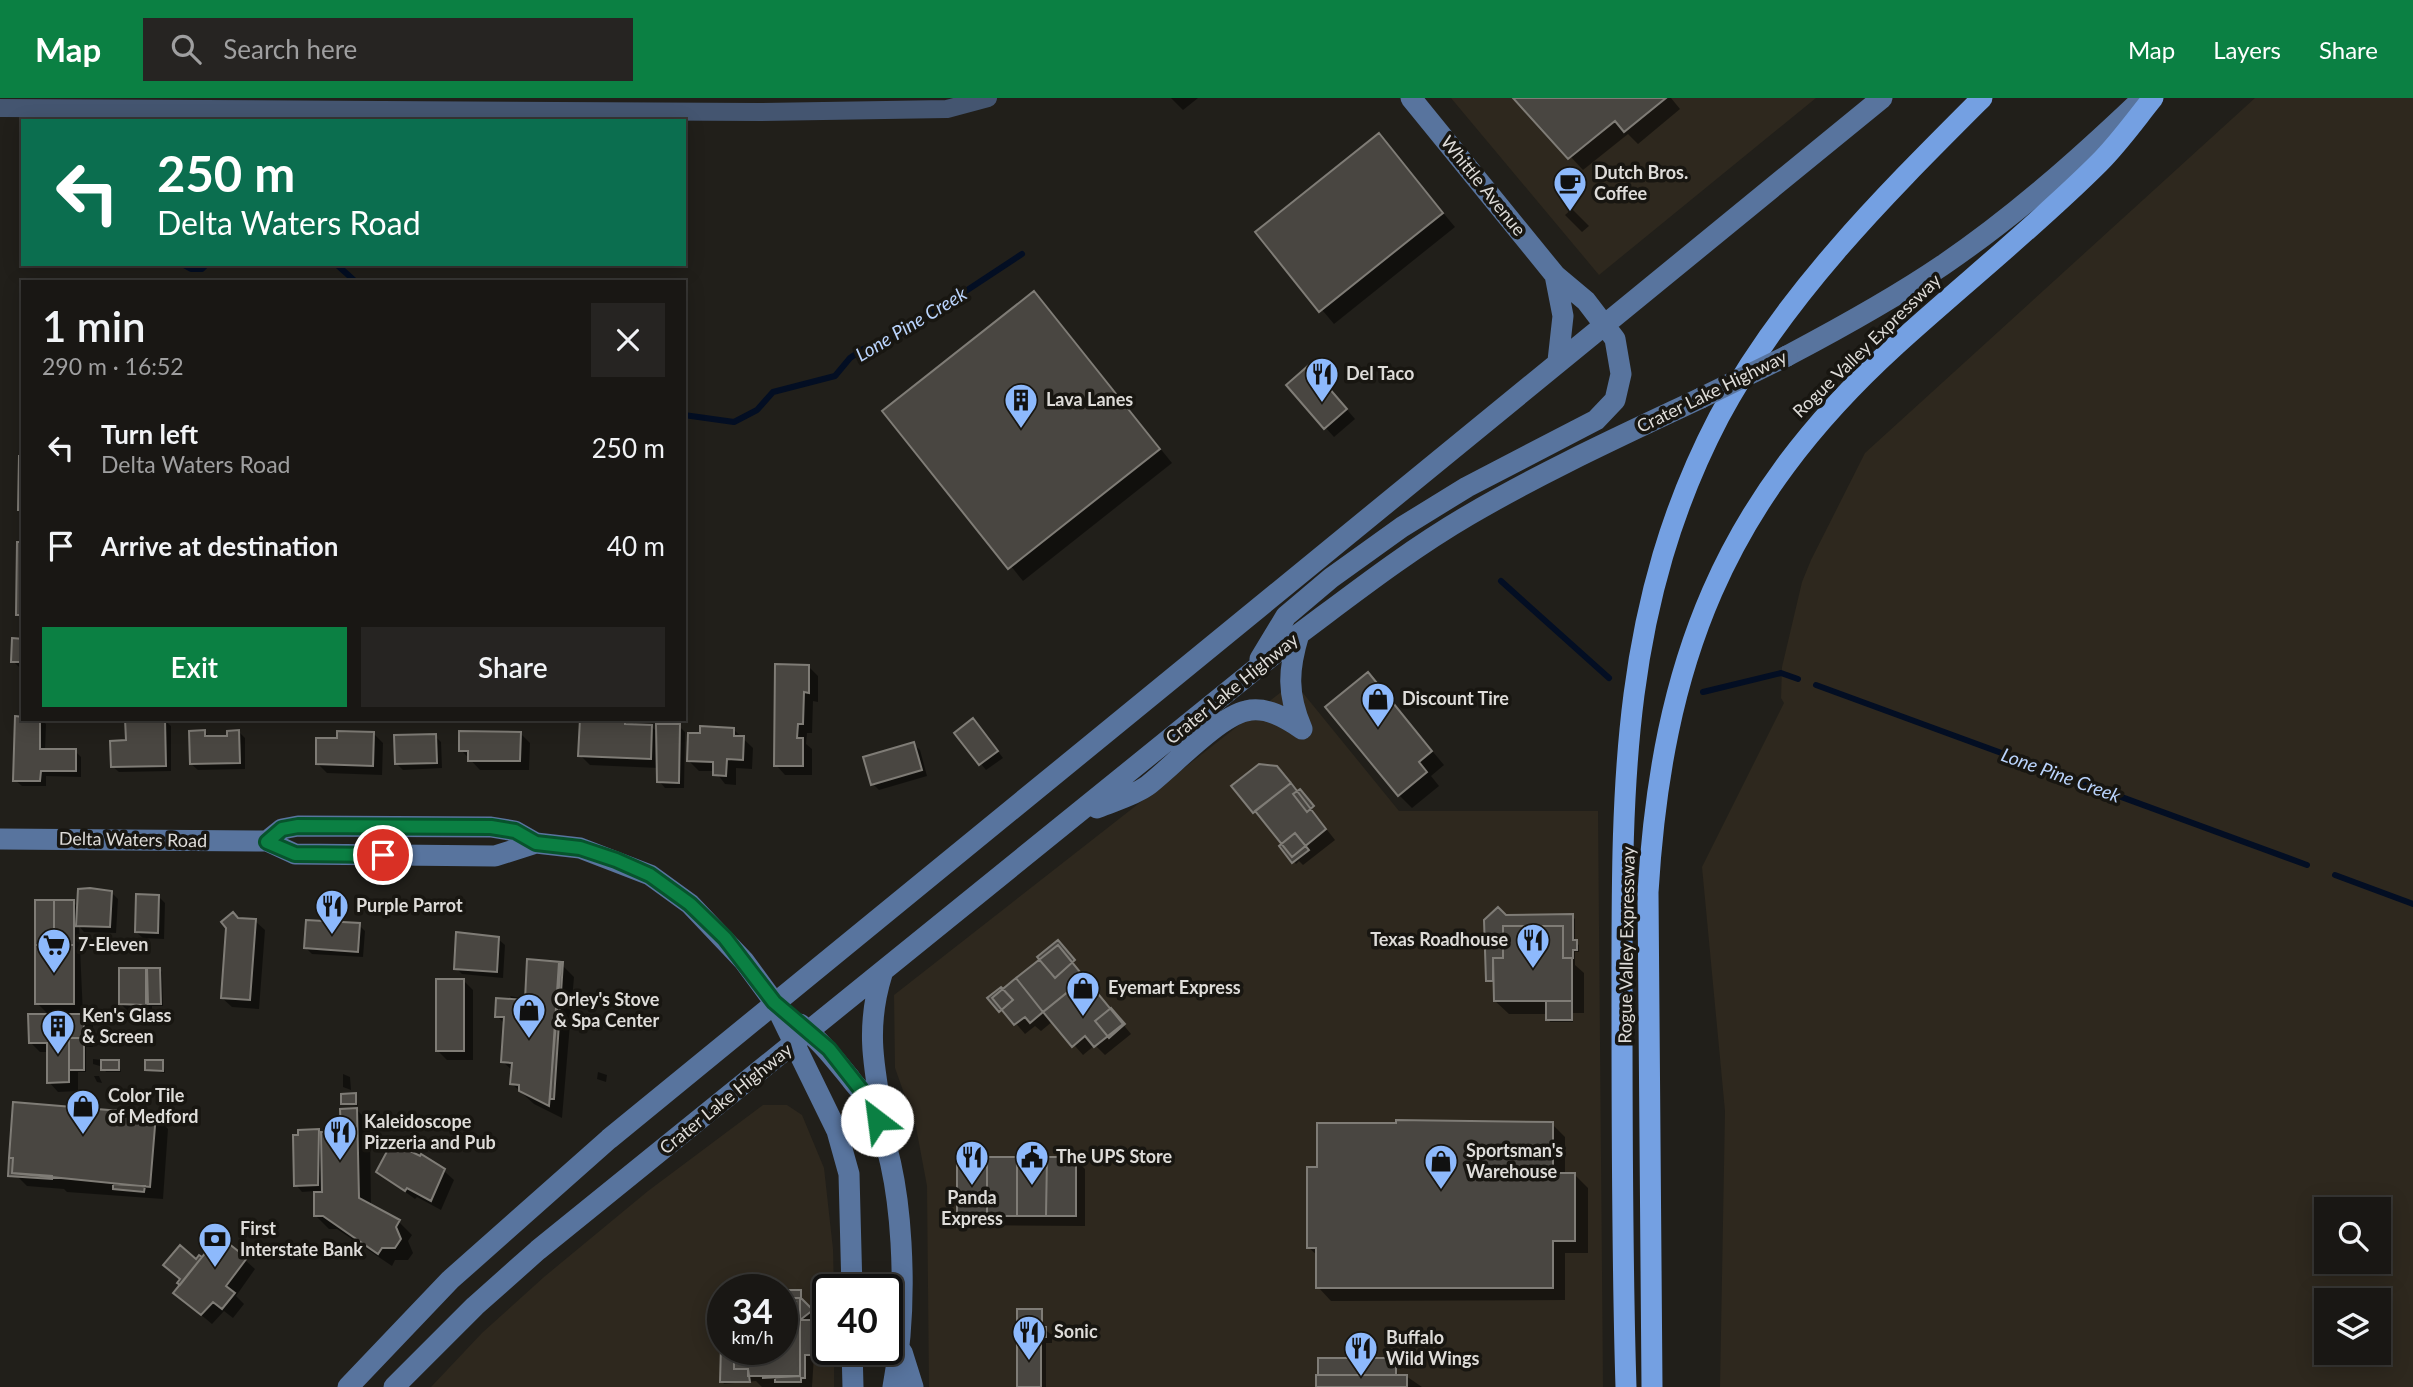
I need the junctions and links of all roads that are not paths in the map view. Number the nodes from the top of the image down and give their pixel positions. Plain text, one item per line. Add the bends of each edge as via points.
1 (988, 98) edge
2 (1411, 98) edge
3 (1882, 98) edge
4 (1982, 98) edge
5 (2143, 98) edge
6 (2153, 98) edge
7 (436, 104) edge
8 (759, 105) edge
9 (0, 108) edge
10 (1555, 275) junction
11 (1603, 323) junction
12 (1558, 361) junction
13 (1299, 634) junction
14 (1252, 672) junction
15 (1073, 818) junction
16 (0, 839) edge
17 (267, 842) junction
18 (536, 843) junction
19 (882, 973) junction
20 (774, 1002) junction
21 (802, 1038) junction
22 (887, 1141) junction
23 (852, 1274) edge
24 (899, 1274) edge
25 (903, 1356) edge
26 (852, 1365) edge
27 (897, 1365) edge
28 (348, 1387) edge
29 (394, 1387) edge
30 (853, 1387) edge
31 (893, 1387) edge
32 (913, 1387) edge
33 (1626, 1387) edge
34 (1651, 1387) edge

1 - 8 street via 947,109
2 - 10 main road, Whittle Avenue
3 - 11 main road
4 - 33 highway, Rogue Valley Expressway via 1914,165 1817,273 1743,377 1681,501 1648,603 1634,678 1623,790
5 - 13 main road, Crater Lake Highway, bridge via 2026,203 1865,314 1542,474 1424,542
6 - 34 highway, Rogue Valley Expressway via 2100,162 1829,411 1775,478 1717,577 1681,672 1651,838
7 - 8 street
7 - 9 street
10 - 11 main road, Whittle Avenue via 1587,301
10 - 12 main road via 1563,316
11 - 12 main road
11 - 14 main road, Whittle Avenue via 1615,339 1621,374 1615,400 1596,419 1468,487 1331,578 1286,616
12 - 20 main road via 1268,603
13 - 14 main road, Crater Lake Highway
13 - 15 main road via 1289,664 1289,690 1302,729 1264,710 1246,711 1228,719 1144,788
14 - 15 main road, Crater Lake Highway
15 - 19 main road, Crater Lake Highway
16 - 17 main road, Delta Waters Road
17 - 18 main road, Delta Waters Road via 295,854 495,856
17 - 18 main road, Delta Waters Road via 282,829 344,826 491,827 515,831
18 - 20 main road, Delta Waters Road via 580,848 650,875 690,904 725,938
19 - 21 main road, Crater Lake Highway
19 - 22 main road via 873,1001 871,1036
20 - 21 main road, Delta Waters Road
20 - 28 main road via 533,1204 450,1280
21 - 22 main road, Delta Waters Road via 829,1049 869,1100
21 - 23 main road, Delta Waters Road via 849,1174
21 - 29 main road, Crater Lake Highway via 538,1250
22 - 24 main road, Delta Waters Road via 899,1221
25 - 32 main road
26 - 30 main road
27 - 31 main road, Delta Waters Road

